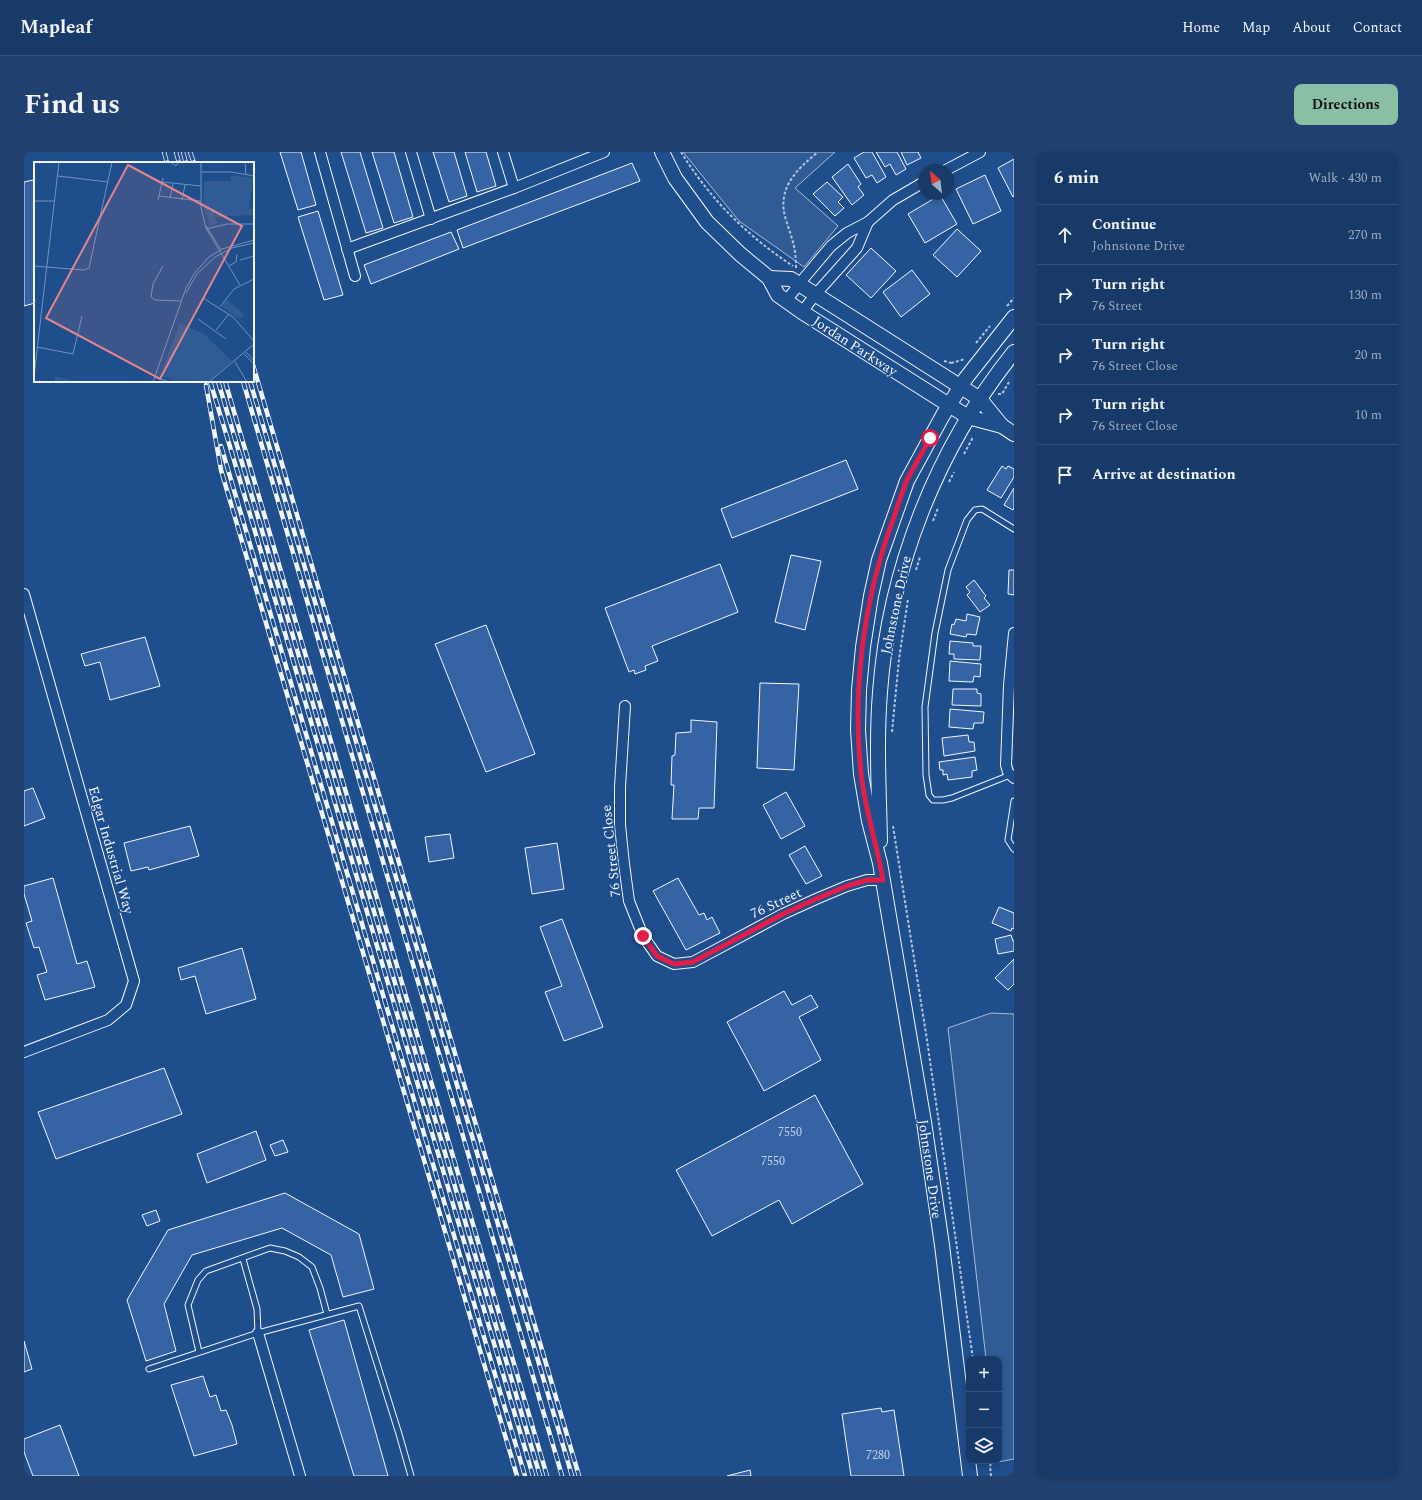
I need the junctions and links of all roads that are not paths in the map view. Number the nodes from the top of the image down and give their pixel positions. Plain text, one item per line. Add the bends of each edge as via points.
1 (320, 152) edge
2 (411, 152) edge
3 (503, 152) edge
4 (604, 152) edge
5 (662, 152) edge
6 (980, 152) edge
7 (954, 166) edge
8 (918, 185) edge
9 (514, 188) junction
10 (431, 218) junction
11 (868, 222) junction
12 (347, 249) junction
13 (355, 276) dead end
14 (769, 278) junction
15 (797, 278) junction
16 (815, 295) junction
17 (786, 301) junction
18 (802, 312) junction
19 (1010, 312) edge
20 (1014, 352) edge
21 (960, 387) junction
22 (980, 399) junction
23 (949, 405) junction
24 (968, 417) junction
25 (1008, 430) edge
26 (1014, 529) edge
27 (24, 594) edge
28 (1014, 632) edge
29 (626, 706) dead end
30 (1010, 775) edge
31 (1014, 801) edge
32 (1014, 850) edge
33 (880, 863) junction
34 (883, 880) junction
35 (686, 963) joint
36 (24, 1052) edge
37 (243, 1259) junction
38 (327, 1314) junction
39 (258, 1333) junction
40 (199, 1352) junction
41 (149, 1369) dead end
42 (300, 1476) edge
43 (411, 1476) edge
44 (970, 1476) edge

1 - 12 street
2 - 10 street
3 - 9 street
4 - 9 street
5 - 14 main road, Jordan Parkway via 675,178 707,222
6 - 7 street
8 - 11 street via 893,200
9 - 10 street
10 - 12 street
11 - 15 street via 847,232
11 - 16 street via 857,248
12 - 13 street
14 - 15 main road, Jordan Parkway
14 - 17 main road, Jordan Parkway via 778,295
15 - 16 main road, Jordan Parkway
15 - 17 street
16 - 18 street
16 - 21 main road, Jordan Parkway
17 - 18 main road, Jordan Parkway
18 - 23 main road, Jordan Parkway
19 - 21 main road, Johnstone Drive via 990,346
20 - 22 main road, Johnstone Drive
21 - 22 main road, Jordan Parkway
21 - 23 main road, Johnstone Drive
22 - 24 main road, Johnstone Drive
22 - 25 main road, Jordan Parkway
23 - 24 main road, Jordan Parkway
23 - 33 main road, Johnstone Drive via 907,481 893,518 879,560 863,647 858,730 861,774
24 - 25 main road, Jordan Parkway
24 - 33 main road, Johnstone Drive via 948,454 911,539 898,580 886,637 877,748
26 - 30 lane via 982,509 975,510 967,520 948,570 935,633 925,707 926,775 929,795 933,800 952,798
27 - 36 street, Edgar Industrial Way via 134,981 126,1005 108,1020
28 - 30 street via 1006,757
29 - 35 street, 76 Street Close via 620,818 629,901 643,936 657,956 674,964
31 - 32 lane via 1008,840
33 - 34 main road, Johnstone Drive
34 - 35 street, 76 Street via 867,880 847,886 783,914 693,962
34 - 44 main road, Johnstone Drive via 942,1245
37 - 38 lane via 270,1248 299,1256 312,1267
37 - 39 lane via 257,1309
37 - 40 lane via 206,1271 198,1280 188,1305
38 - 39 lane
38 - 43 lane via 358,1306
39 - 40 lane
39 - 42 street
40 - 41 lane

